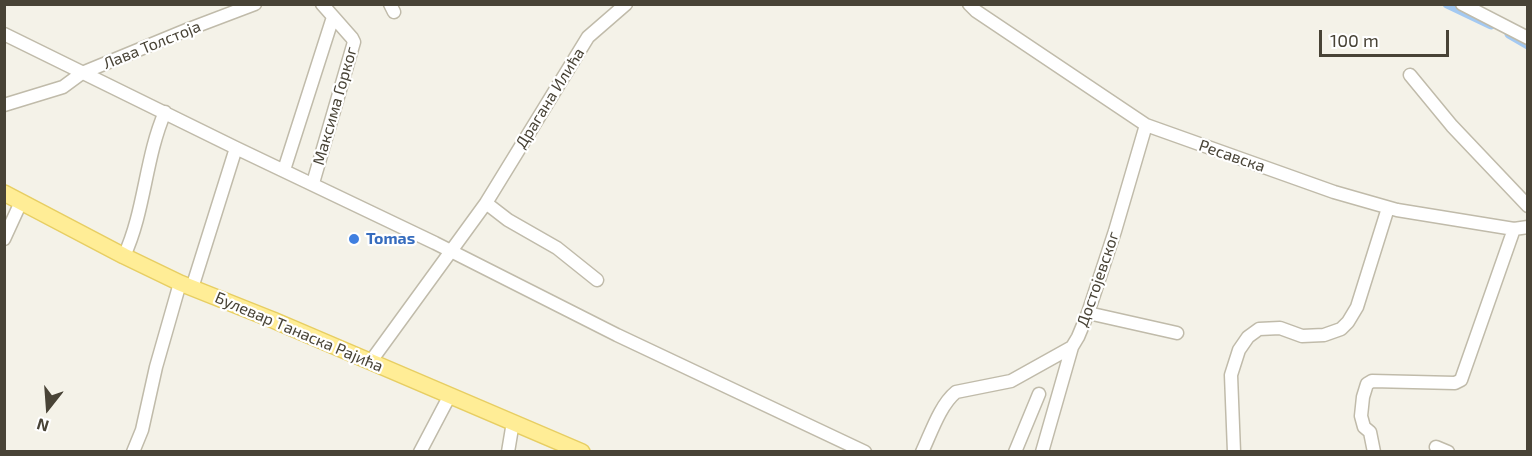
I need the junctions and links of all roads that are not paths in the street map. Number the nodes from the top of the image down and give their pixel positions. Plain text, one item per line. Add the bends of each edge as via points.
1 (255, 4) edge
2 (322, 4) edge
3 (626, 4) edge
4 (969, 4) edge
5 (1462, 4) edge
6 (333, 17) junction
7 (4, 34) edge
8 (1527, 38) edge
9 (82, 73) junction
10 (1410, 75) dead end
11 (4, 105) edge
12 (165, 112) junction
13 (1146, 125) junction
14 (236, 148) junction
15 (284, 170) junction
16 (313, 183) junction
17 (4, 193) edge
18 (21, 202) junction
19 (486, 203) junction
20 (1527, 206) edge
21 (1388, 208) junction
22 (1527, 227) edge
23 (1514, 229) junction
24 (4, 239) edge
25 (452, 252) junction
26 (124, 256) junction
27 (597, 280) dead end
28 (186, 285) junction
29 (1088, 313) junction
30 (1177, 333) dead end
31 (1072, 347) junction
32 (371, 361) junction
33 (1039, 394) dead end
34 (450, 395) junction
35 (513, 422) junction
36 (1436, 447) dead end
37 (133, 452) edge
38 (420, 452) edge
39 (508, 452) edge
40 (582, 452) edge
41 (865, 452) edge
42 (922, 452) edge
43 (1015, 452) edge
44 (1042, 452) edge
45 (1234, 452) edge
46 (1374, 452) edge
47 (1448, 452) edge

1 - 9 street, Лава Толстоја
2 - 6 street, Максима Горког
3 - 19 street, Драгана Илића via 588,37
4 - 13 street, Ресавска
5 - 8 street
6 - 15 street
6 - 16 street, Максима Горког via 354,42
7 - 9 street
9 - 11 street via 63,87
9 - 12 street
10 - 20 street
12 - 14 street
12 - 26 street via 132,240
13 - 21 street, Ресавска
13 - 29 street, Достојевског
14 - 15 street
14 - 28 street
15 - 16 street
16 - 25 street
17 - 18 main road, Булевар Танаска Рајића
18 - 24 street
18 - 26 main road, Булевар Танаска Рајића
19 - 25 street, Драгана Илића
19 - 27 street via 557,248
21 - 23 street, Ресавска
21 - 45 street via 1357,307 1341,329 1302,336 1280,328 1259,329 1239,350 1231,375
22 - 23 street, Ресавска
23 - 46 street via 1461,380 1367,384 1361,416 1370,432
25 - 32 street
25 - 41 street
26 - 28 main road, Булевар Танаска Рајића
28 - 32 main road, Булевар Танаска Рајића
28 - 37 street via 156,367
29 - 30 street
29 - 31 street, Достојевског
31 - 42 street, Достојевског via 1011,381 956,392 943,407
31 - 44 street
32 - 34 main road, Булевар Танаска Рајића
33 - 43 street
34 - 35 main road, Булевар Танаска Рајића
34 - 38 street
35 - 39 street
35 - 40 main road, Булевар Танаска Рајића
36 - 47 street

